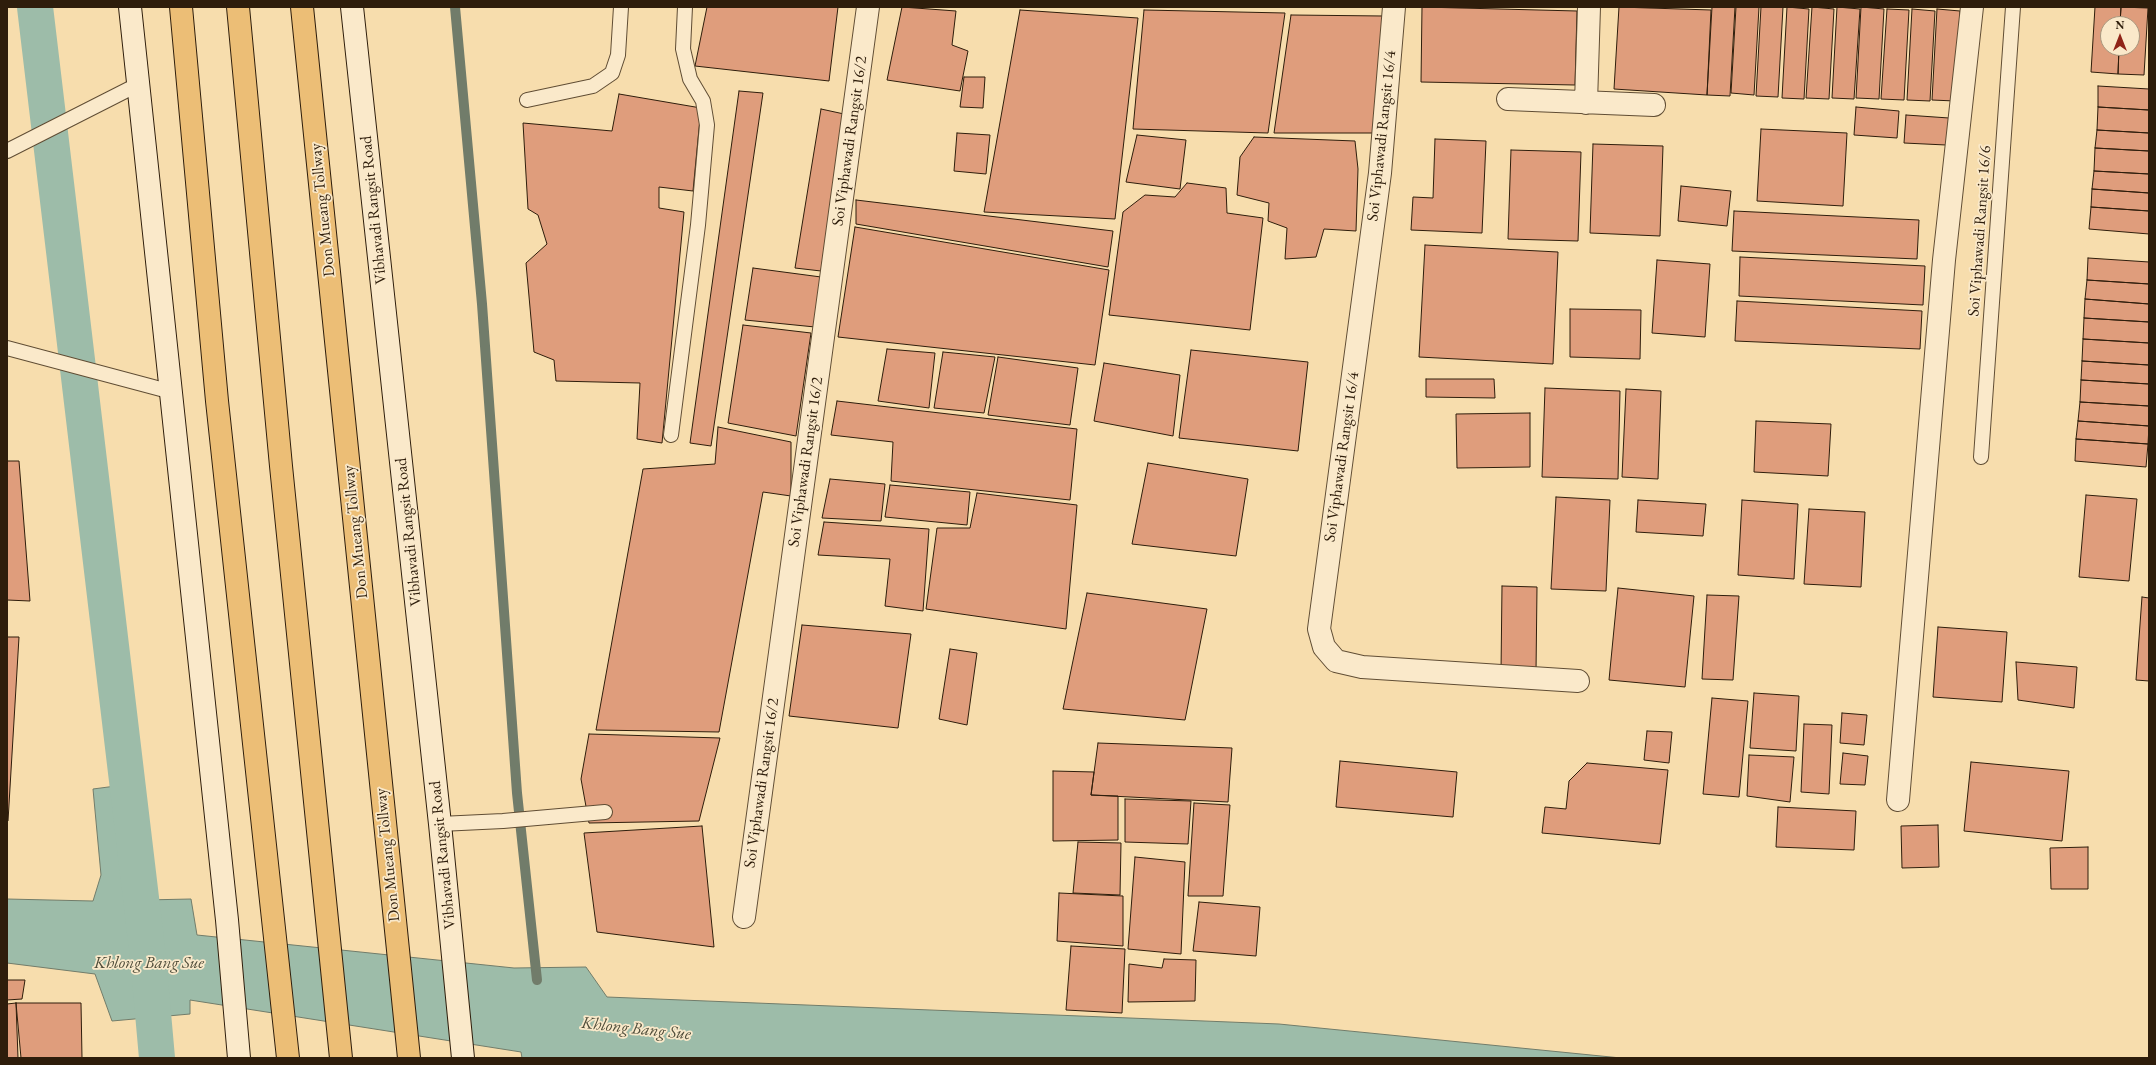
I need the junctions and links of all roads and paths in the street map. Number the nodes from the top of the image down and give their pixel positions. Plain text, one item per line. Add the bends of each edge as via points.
1 (130, 7) edge
2 (181, 7) edge
3 (238, 7) edge
4 (299, 7) edge
5 (302, 7) edge
6 (352, 7) edge
7 (621, 7) edge
8 (685, 7) edge
9 (868, 7) edge
10 (1394, 7) edge
11 (1589, 7) edge
12 (1972, 7) edge
13 (2013, 7) edge
14 (138, 85) junction
15 (1508, 99) dead end
16 (527, 100) dead end
17 (1586, 103) junction
18 (1654, 105) dead end
19 (7, 151) edge
20 (7, 348) edge
21 (172, 392) junction
22 (671, 435) dead end
23 (1981, 457) dead end
24 (1578, 681) dead end
25 (1898, 800) dead end
26 (605, 812) dead end
27 (440, 824) junction
28 (744, 917) dead end
29 (400, 1056) edge
30 (239, 1058) edge
31 (288, 1058) edge
32 (341, 1058) edge
33 (463, 1058) edge

1 - 14 street
2 - 31 highway via 218,409
3 - 32 highway
4 - 29 highway via 383,947
5 - 29 highway, Don Mueang Tollway
6 - 27 street, Vibhavadi Rangsit Road
7 - 16 lane via 618,55 612,74 593,86
8 - 22 lane via 683,50 690,79 703,101 706,125 698,225
9 - 28 street, Soi Viphawadi Rangsit 16/2
10 - 24 street, Soi Viphawadi Rangsit 16/4 via 1380,173 1319,629 1324,647 1336,661 1362,667
11 - 17 street
12 - 25 street via 1944,260
13 - 23 lane, Soi Viphawadi Rangsit 16/6
14 - 19 lane
14 - 21 street
15 - 17 street
17 - 18 street
20 - 21 lane
21 - 30 street
26 - 27 lane
27 - 33 street, Vibhavadi Rangsit Road

